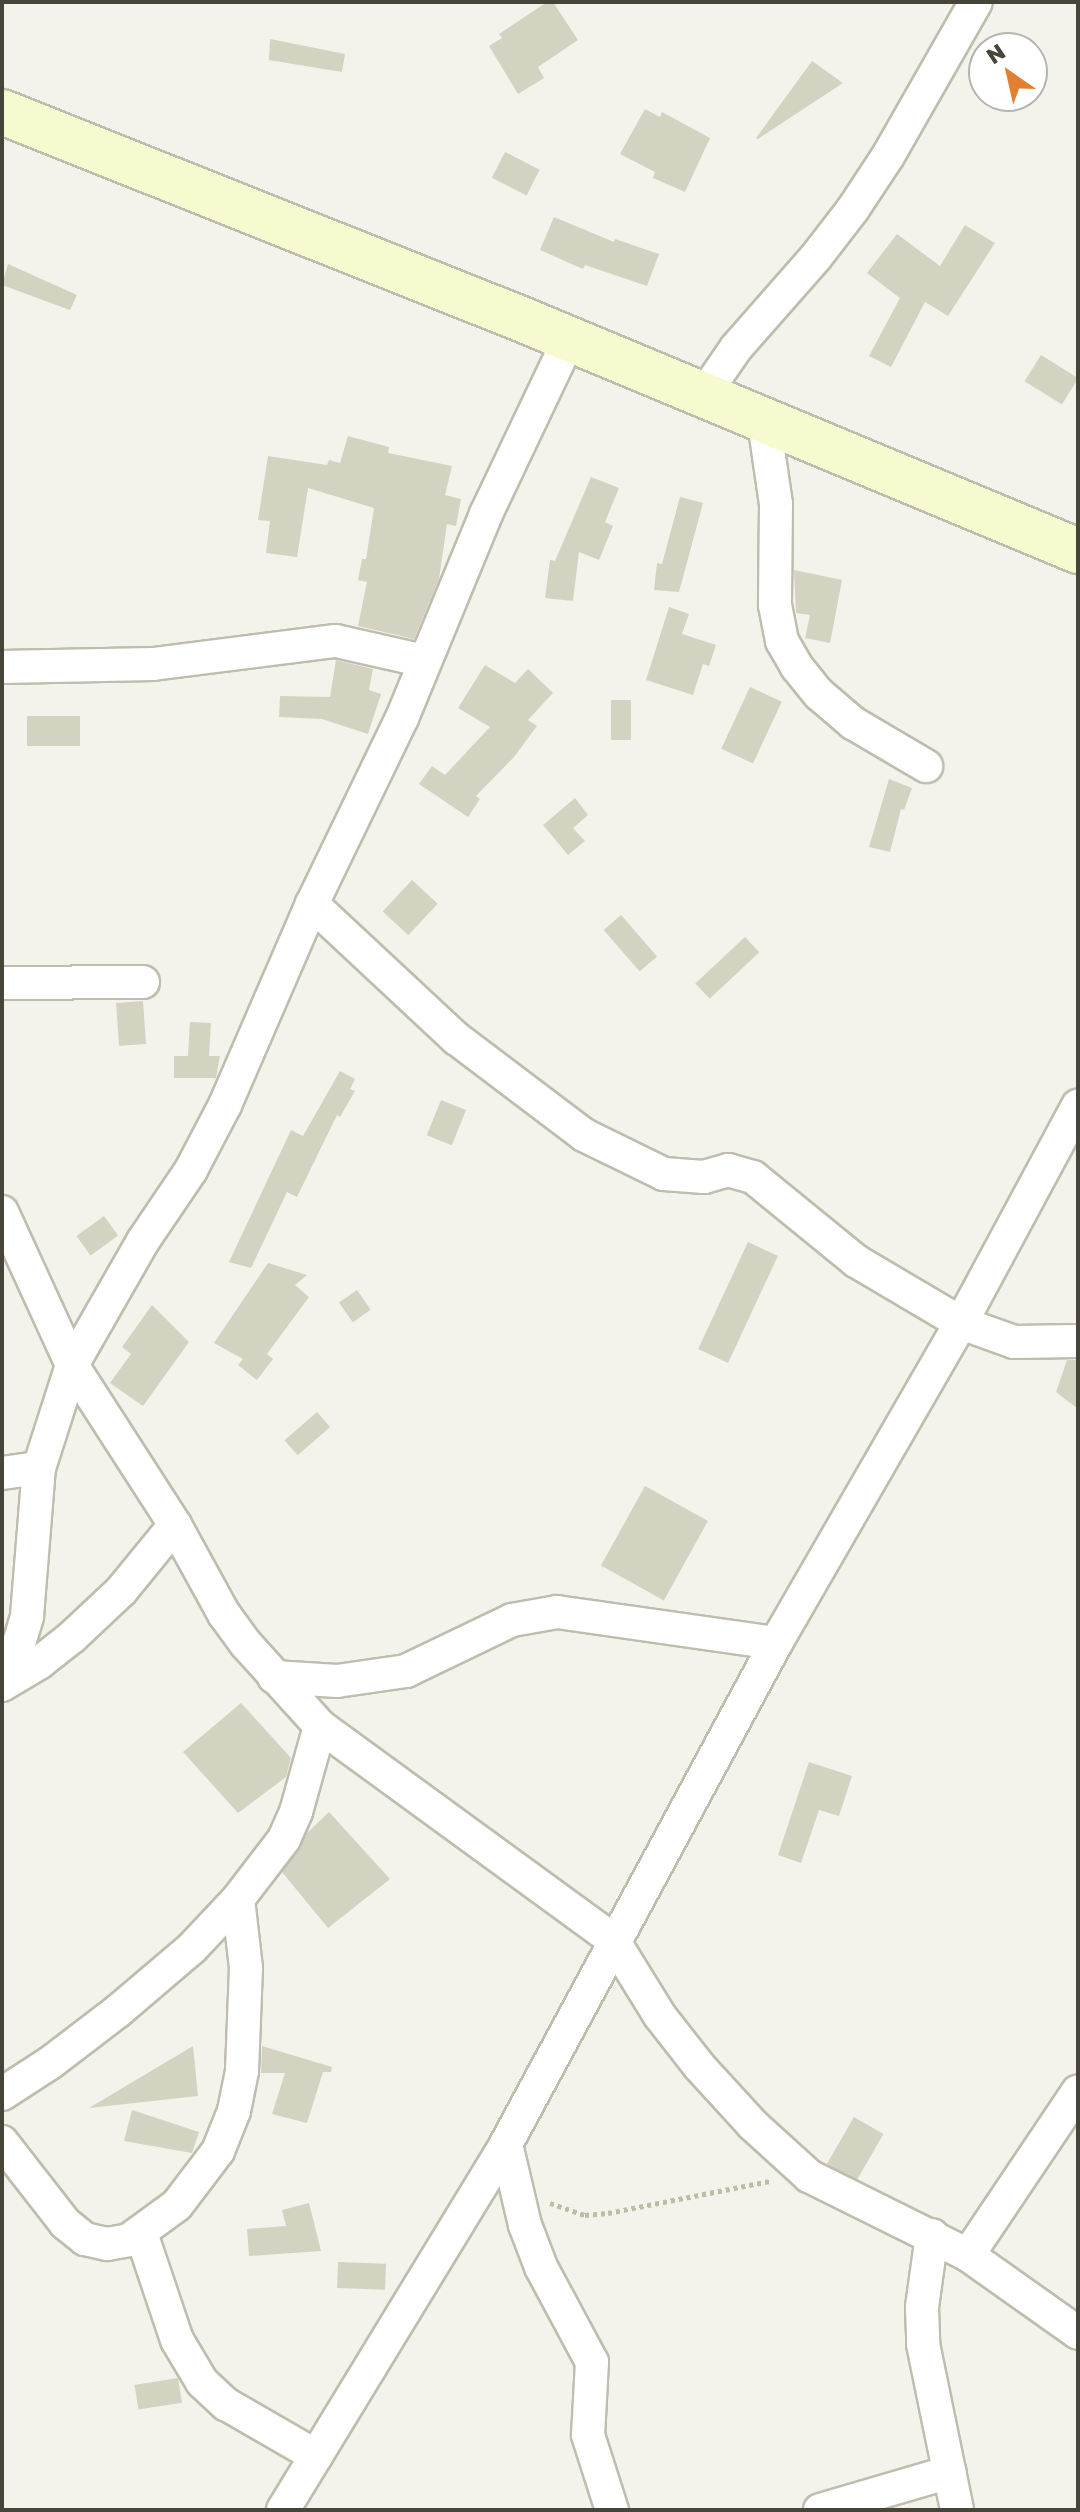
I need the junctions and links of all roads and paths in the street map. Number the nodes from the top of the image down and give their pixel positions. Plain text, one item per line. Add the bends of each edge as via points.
1 (976, 2) edge
2 (2, 112) edge
3 (568, 341) junction
4 (703, 396) junction
5 (764, 422) junction
6 (1078, 551) edge
7 (425, 661) junction
8 (2, 667) edge
9 (926, 766) dead end
10 (312, 904) junction
11 (143, 982) dead end
12 (2, 983) edge
13 (1078, 1106) edge
14 (2, 1212) edge
15 (961, 1323) junction
16 (1078, 1341) edge
17 (72, 1365) junction
18 (39, 1468) junction
19 (2, 1473) edge
20 (175, 1525) junction
21 (776, 1643) junction
22 (2, 1665) edge
23 (274, 1677) junction
24 (2, 1685) edge
25 (320, 1726) junction
26 (238, 1899) junction
27 (613, 1940) junction
28 (1078, 2091) edge
29 (2, 2094) edge
30 (2, 2142) edge
31 (506, 2144) junction
32 (809, 2176) junction
33 (515, 2189) junction
34 (141, 2233) junction
35 (932, 2235) junction
36 (968, 2255) junction
37 (1078, 2333) edge
38 (316, 2456) junction
39 (950, 2472) junction
40 (283, 2510) edge
41 (612, 2510) edge
42 (820, 2510) edge
43 (957, 2510) edge

1 - 4 street via 853,209 736,348
2 - 3 main road
3 - 4 main road
3 - 7 street via 486,514
4 - 5 main road
5 - 6 main road
5 - 9 street via 776,504 775,605 782,641 819,694 853,723
7 - 8 street via 336,641 153,664
7 - 10 street
10 - 15 street via 457,1039 584,1135 664,1174 694,1178 728,1170 753,1177 856,1261
10 - 17 street via 191,1170
11 - 12 street
13 - 15 street
14 - 17 street
15 - 16 street via 1014,1342
15 - 21 street
17 - 18 street
17 - 20 street
18 - 19 street
18 - 22 street via 27,1616 19,1643
20 - 23 street via 224,1614
20 - 24 street via 121,1591 72,1637
21 - 23 street via 557,1612 512,1620 406,1671 337,1681
21 - 27 street
23 - 25 street
25 - 26 street via 284,1839
25 - 27 street
26 - 29 street via 192,1948 118,2011
26 - 34 street via 246,2023 234,2111 218,2151 195,2185
27 - 31 street
27 - 32 street via 660,2016 699,2066
28 - 36 street
30 - 34 street via 65,2223 85,2239 117,2243
31 - 33 street
31 - 38 street
32 - 33 path via 585,2215
32 - 35 street
33 - 41 street via 541,2267 592,2362 588,2435
34 - 38 street via 177,2340 202,2382 237,2411
35 - 36 street
35 - 39 street via 922,2307 923,2344
36 - 37 street
38 - 40 street
39 - 42 street
39 - 43 street

